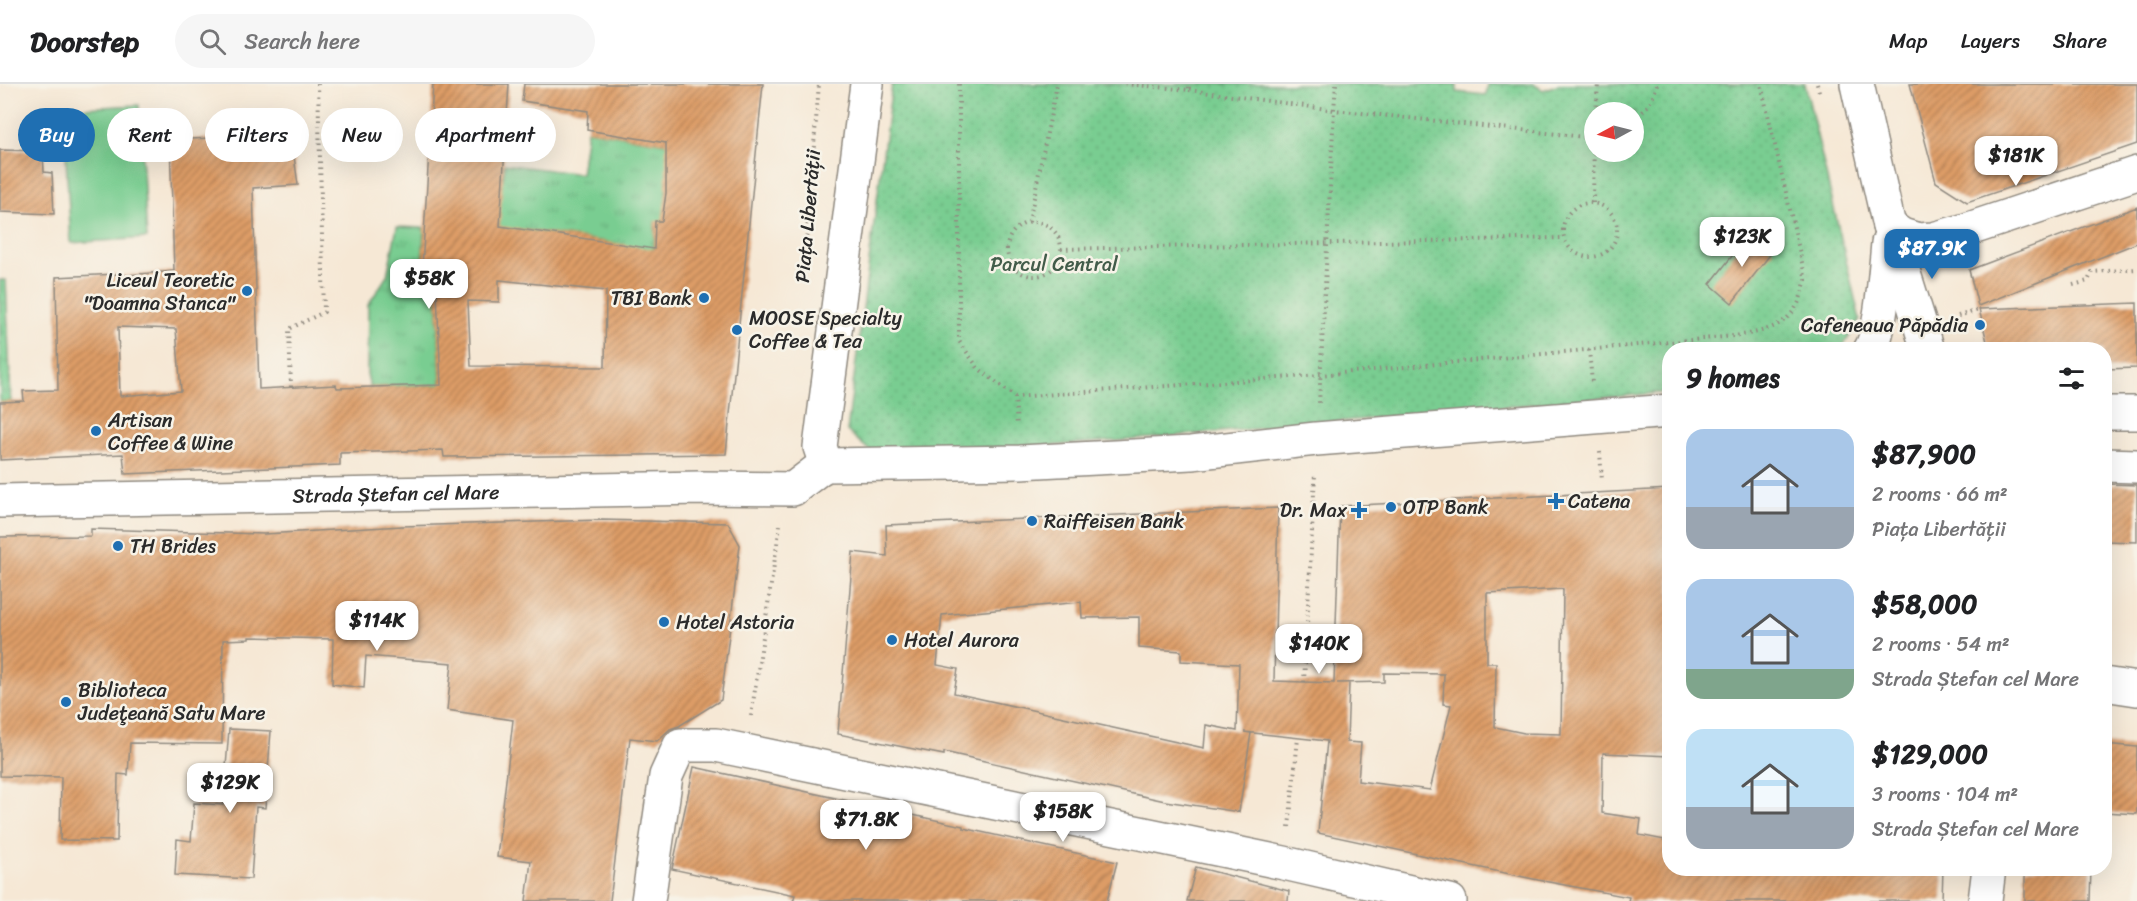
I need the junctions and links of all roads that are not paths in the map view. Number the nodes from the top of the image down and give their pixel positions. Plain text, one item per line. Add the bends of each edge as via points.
1 (867, 84) edge
2 (1857, 84) edge
3 (2137, 173) edge
4 (1889, 226) junction
5 (1874, 342) edge
6 (1925, 342) edge
7 (1662, 412) edge
8 (2112, 413) edge
9 (2137, 413) edge
10 (826, 465) junction
11 (2112, 465) edge
12 (2137, 466) edge
13 (0, 501) edge
14 (2112, 685) edge
15 (2137, 689) edge
16 (1988, 876) edge
17 (1430, 899) edge
18 (648, 901) edge
19 (1985, 901) edge

1 - 10 street via 820,447
2 - 4 street
3 - 4 street via 1933,239 1918,240
4 - 5 street
4 - 6 street
7 - 10 street via 1316,439 1191,453
8 - 9 street
10 - 13 street, Strada Ștefan cel Mare via 787,502 701,488
11 - 12 street
14 - 15 street
16 - 19 street
17 - 18 street via 1284,863 716,745 680,745 666,776

